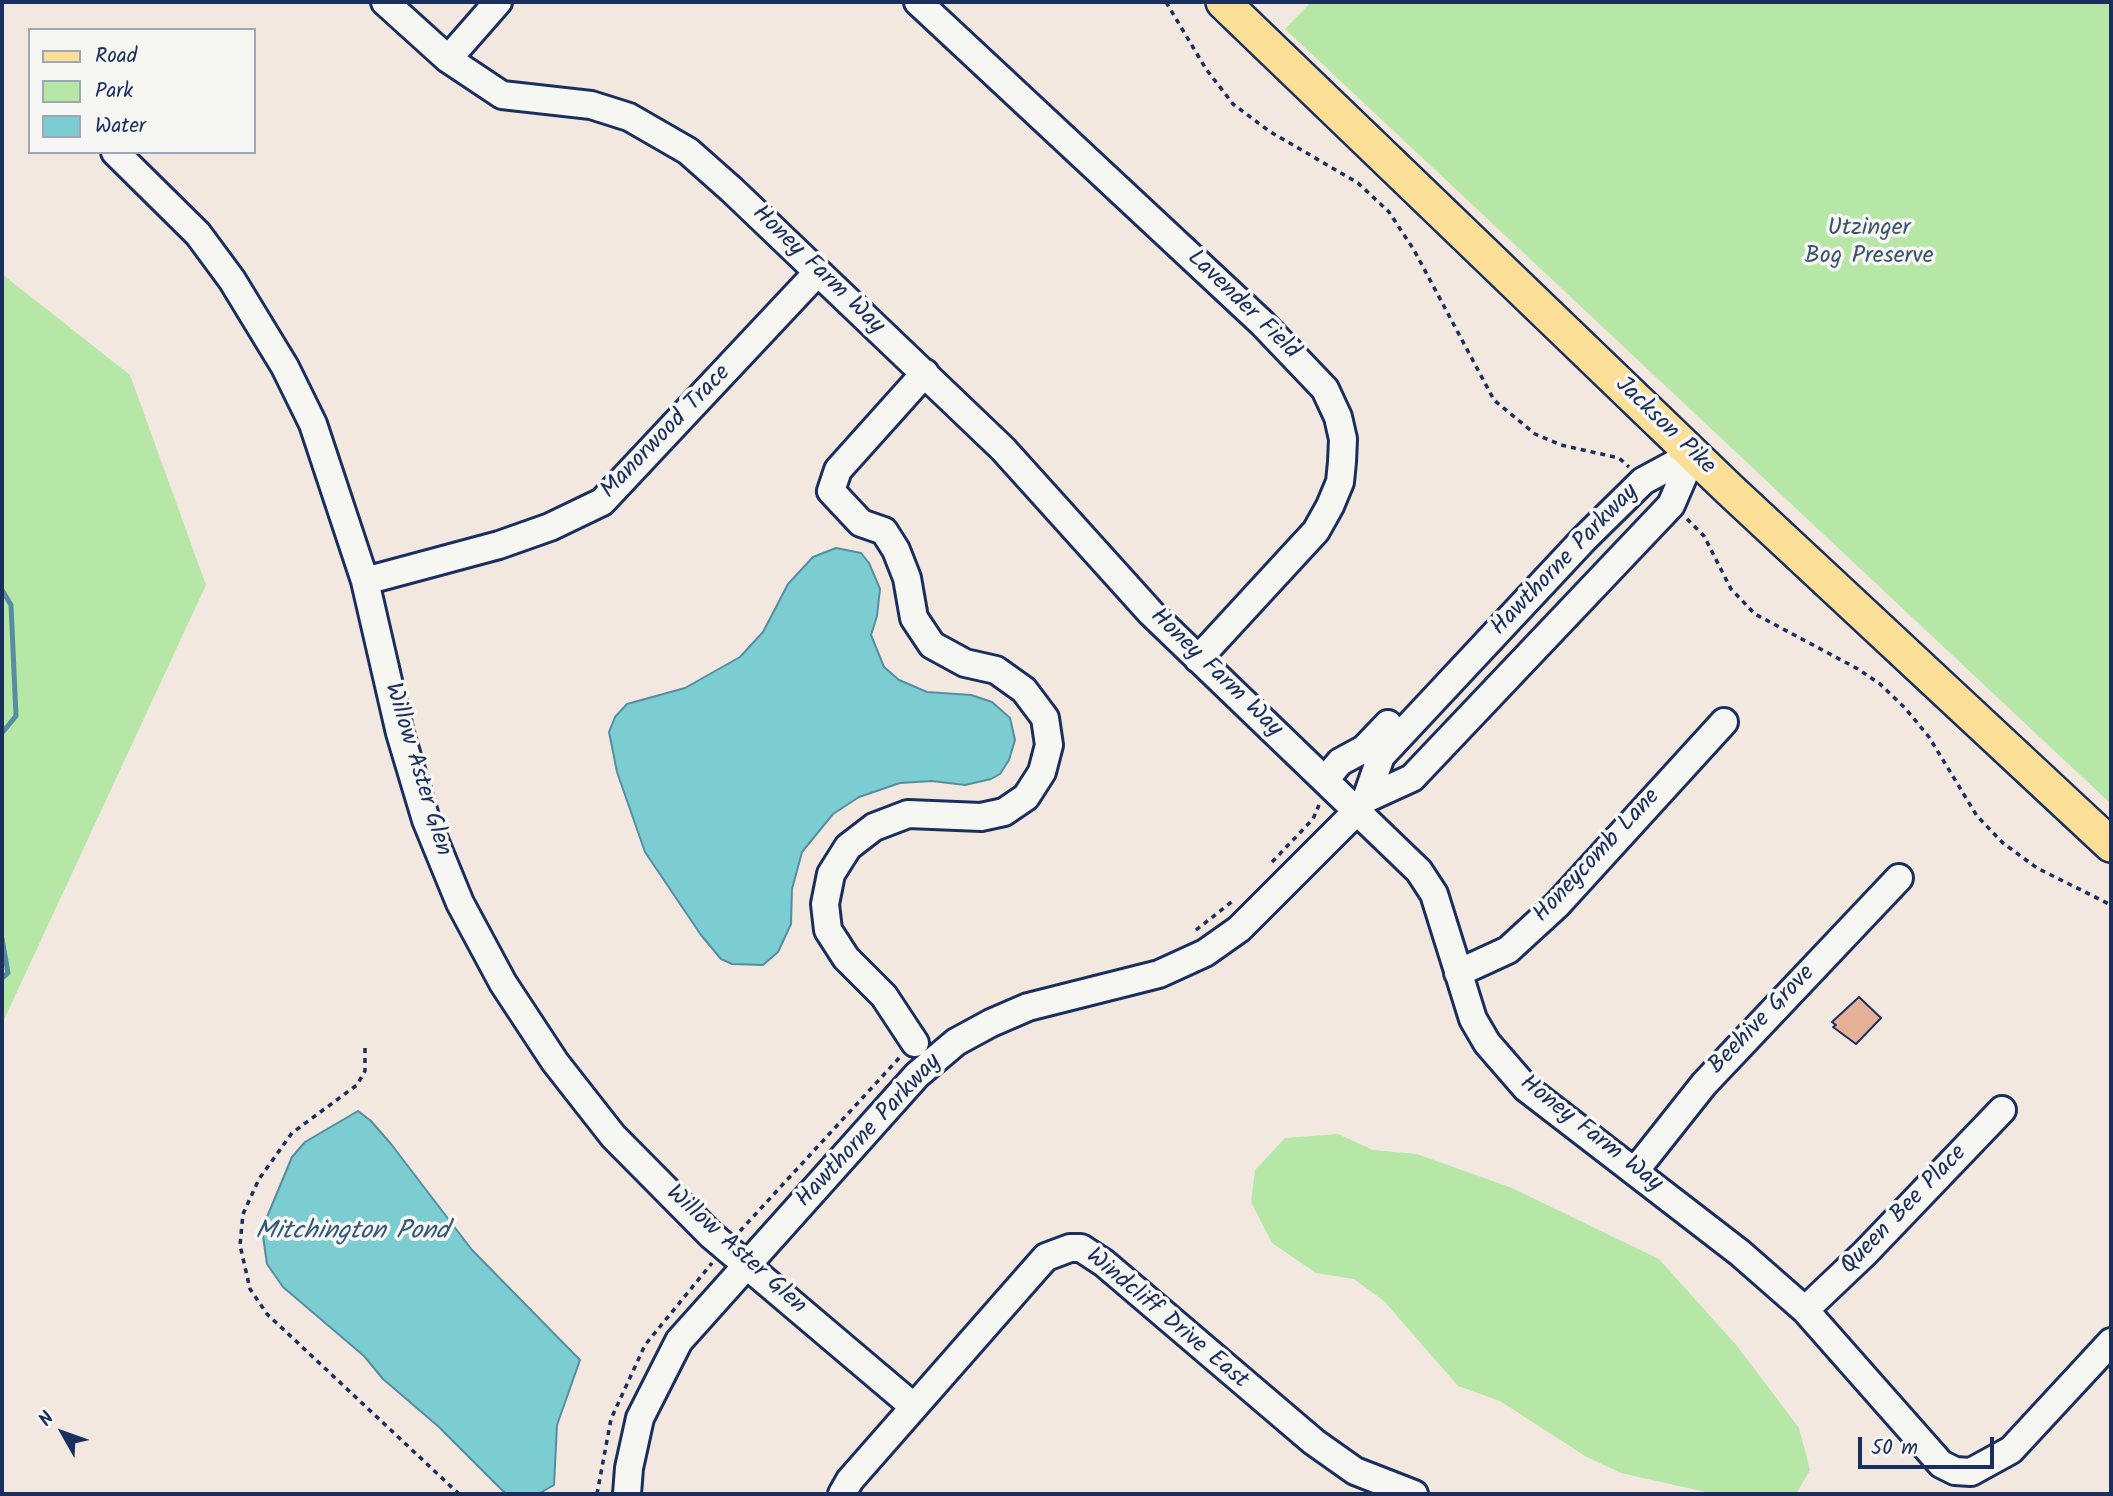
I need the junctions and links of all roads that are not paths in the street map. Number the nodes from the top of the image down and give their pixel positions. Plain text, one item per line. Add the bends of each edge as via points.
1 (385, 2) edge
2 (498, 2) edge
3 (918, 2) edge
4 (1223, 2) edge
5 (448, 59) junction
6 (117, 154) edge
7 (817, 273) junction
8 (925, 373) junction
9 (1693, 454) junction
10 (1631, 471) dead end
11 (365, 581) junction
12 (1198, 659) junction
13 (1724, 722) dead end
14 (1325, 780) junction
15 (1362, 805) junction
16 (2111, 845) edge
17 (1899, 878) dead end
18 (1458, 973) junction
19 (915, 1043) road end
20 (2002, 1110) dead end
21 (1635, 1171) junction
22 (748, 1266) junction
23 (1805, 1310) junction
24 (2111, 1342) edge
25 (914, 1407) junction
26 (627, 1494) edge
27 (842, 1494) edge
28 (1414, 1494) edge

1 - 5 street, Honey Farm Way
2 - 5 street
3 - 12 street, Lavender Field via 1262,323 1325,389 1338,417 1343,439 1340,482 1316,531
4 - 9 main road, Jackson Pike
5 - 7 street, Honey Farm Way via 502,95 591,105 660,131 732,190
6 - 11 street, Willow Aster Glen via 198,234 285,368 313,424
7 - 8 street, Honey Farm Way
7 - 11 street, Manorwood Trace via 602,502 499,545
8 - 12 street, Honey Farm Way via 1003,449
8 - 19 street via 838,470 831,491 860,523 884,531 907,578 914,618 932,645 965,663 996,670 1024,690 1045,718 1049,745 1042,772 1026,797 1004,812 981,817 908,814 874,827 848,847 831,874 825,904 828,930 846,958 884,996
9 - 15 street, Hawthorne Parkway via 1671,505 1412,778
9 - 15 street, Hawthorne Parkway via 1643,481 1584,540 1381,756
9 - 16 main road, Jackson Pike
10 - 14 street via 1364,749 1340,762
11 - 22 street, Willow Aster Glen via 400,733 426,820 460,903 503,983 555,1062 613,1136
12 - 14 street, Honey Farm Way
13 - 18 street, Honeycomb Lane via 1557,905 1508,950
14 - 15 street, Honey Farm Way
15 - 18 street, Honey Farm Way via 1434,894
15 - 22 street, Hawthorne Parkway via 1239,929 1205,953 1159,974 1028,1007 957,1042 917,1075
17 - 21 street, Beehive Grove via 1704,1084
18 - 21 street, Honey Farm Way via 1473,1019 1517,1078
20 - 23 street, Queen Bee Place
21 - 23 street, Honey Farm Way
22 - 25 street, Willow Aster Glen
22 - 26 street, Hawthorne Parkway via 679,1342 640,1419
23 - 24 street, Honey Farm Way via 1941,1464 1955,1471 1971,1472 2011,1450
25 - 27 street
25 - 28 street, Windcliff Drive East via 1046,1257 1082,1248 1314,1442 1355,1471

